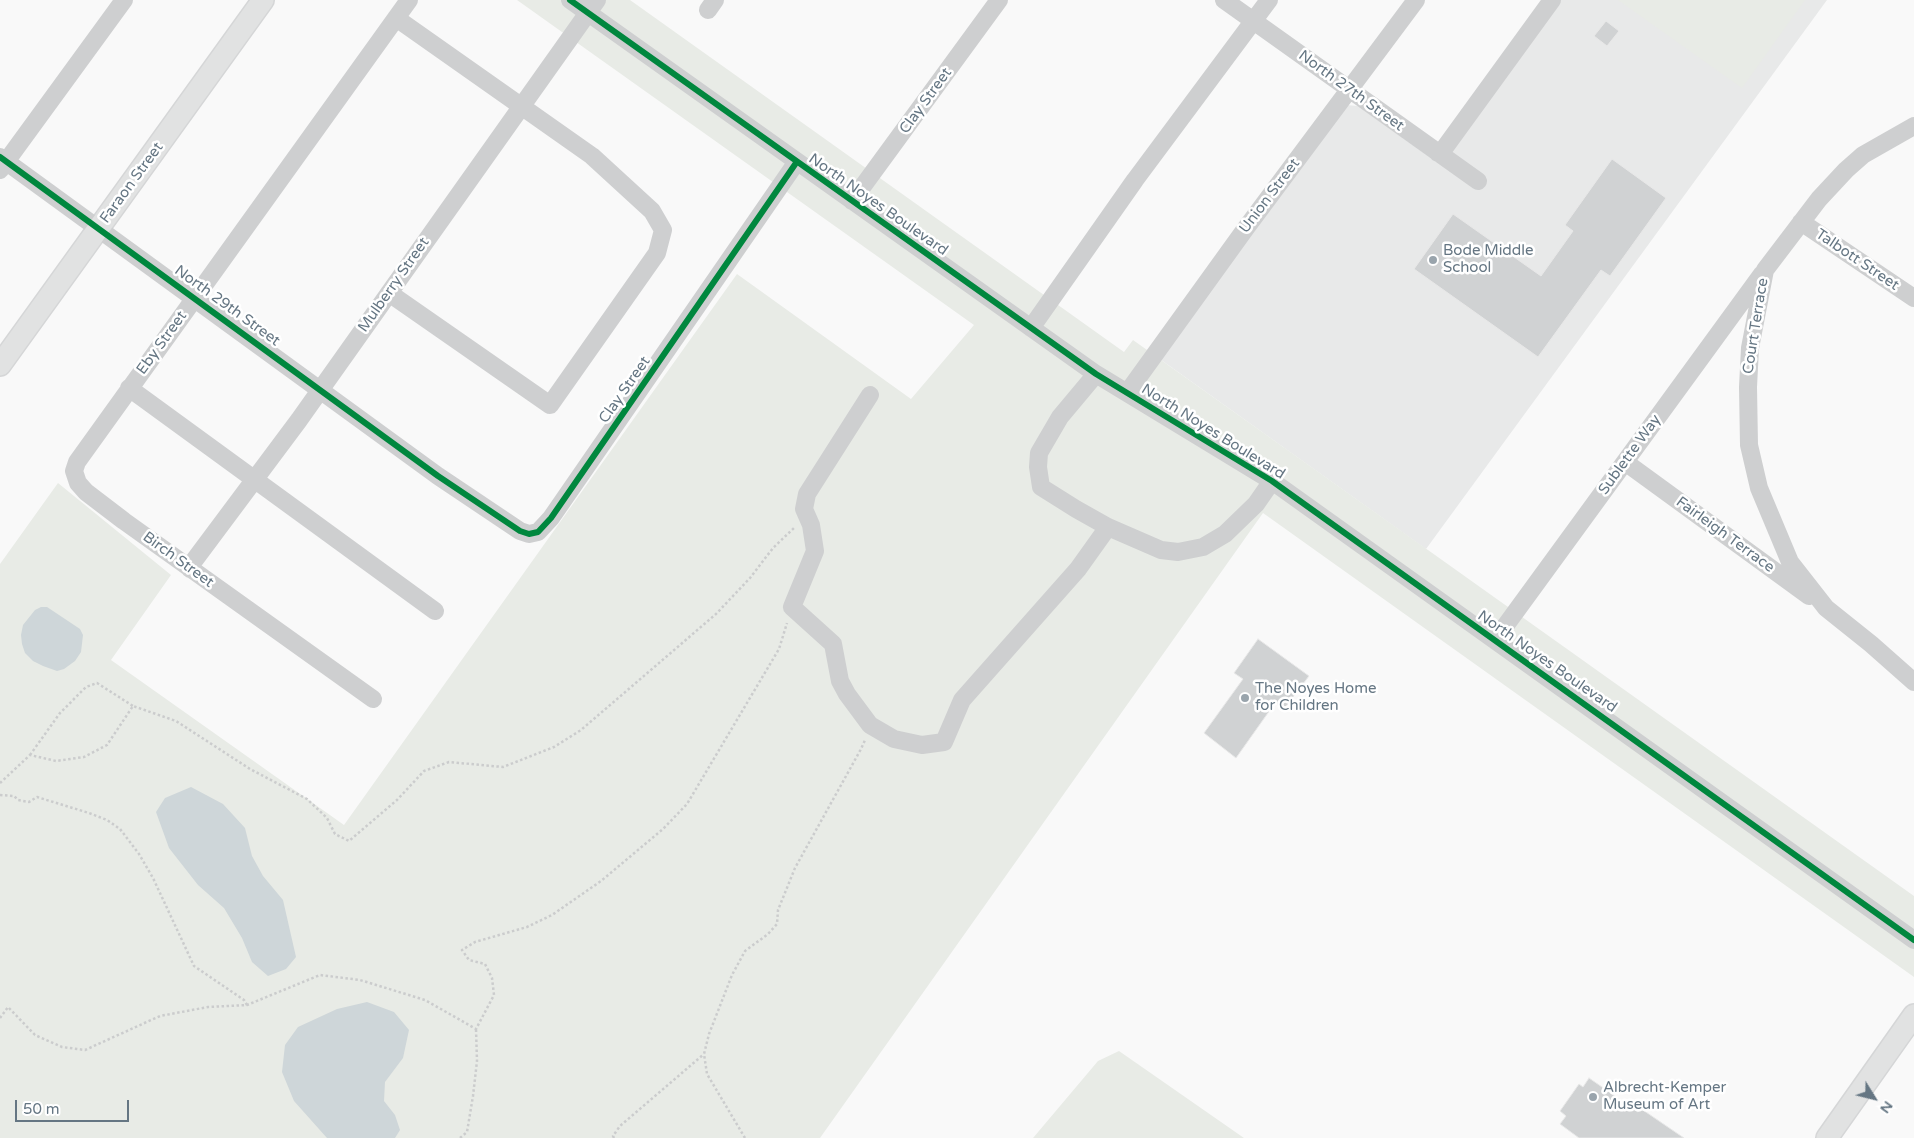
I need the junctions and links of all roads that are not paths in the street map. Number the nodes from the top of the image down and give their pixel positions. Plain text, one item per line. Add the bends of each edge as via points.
1 (124, 0) edge
2 (263, 0) edge
3 (409, 0) edge
4 (570, 0) edge
5 (999, 0) edge
6 (1224, 0) edge
7 (1269, 0) edge
8 (1416, 0) edge
9 (1552, 0) edge
10 (592, 6) edge
11 (396, 18) junction
12 (1253, 21) junction
13 (1350, 90) junction
14 (521, 106) junction
15 (1914, 126) edge
16 (1438, 153) junction
17 (2, 163) edge
18 (796, 163) junction
19 (1478, 181) dead end
20 (852, 201) junction
21 (1801, 222) junction
22 (99, 229) junction
23 (1765, 270) junction
24 (389, 293) junction
25 (194, 298) junction
26 (1914, 298) edge
27 (1031, 328) junction
28 (0, 365) edge
29 (1096, 374) junction
30 (129, 388) junction
31 (320, 390) junction
32 (1127, 393) junction
33 (870, 395) dead end
34 (1625, 462) junction
35 (438, 476) joint
36 (254, 480) junction
37 (1272, 481) junction
38 (1108, 527) junction
39 (190, 569) junction
40 (1826, 608) junction
41 (435, 611) dead end
42 (1495, 640) junction
43 (1914, 682) edge
44 (373, 699) dead end
45 (1914, 940) edge
46 (1914, 1016) edge
47 (1827, 1138) edge

1 - 17 street
2 - 22 main road, Faraon Street
3 - 11 street, Eby Street
4 - 10 street, North Noyes Boulevard
5 - 20 street, Clay Street
6 - 12 street, North 27th Street
7 - 12 street
8 - 13 street, Union Street
9 - 16 street
10 - 14 street, Mulberry Street
10 - 18 street, North Noyes Boulevard
11 - 14 street
11 - 25 street, Eby Street
12 - 13 street, North 27th Street
12 - 27 street
13 - 16 street, North 27th Street
13 - 32 street, Union Street
14 - 24 street, Mulberry Street
14 - 24 street via 592,156 652,211 663,230 658,253 550,405
15 - 21 street via 1863,155
16 - 19 street, North 27th Street
17 - 22 street, North 29th Street
18 - 20 street, North Noyes Boulevard
18 - 35 street, Clay Street via 551,518 538,532 520,531
20 - 27 street, North Noyes Boulevard
21 - 23 street, Court Terrace
21 - 26 street, Talbott Street
22 - 25 street, North 29th Street
22 - 28 main road, Faraon Street
23 - 34 street, Sublette Way
23 - 40 street, Court Terrace via 1750,348 1749,445 1759,488 1790,562
24 - 31 street, Mulberry Street
25 - 30 street, Eby Street
25 - 31 street, North 29th Street
27 - 29 street, North Noyes Boulevard
29 - 32 street, North Noyes Boulevard
29 - 38 street via 1060,417 1039,453 1038,467 1041,487
30 - 36 street
30 - 39 street, Birch Street via 74,471 86,492
31 - 35 street, North 29th Street
31 - 36 street, Mulberry Street
32 - 37 street, North Noyes Boulevard
33 - 38 street via 806,494 804,509 811,525 815,551 792,608 833,644 840,681 870,725 894,739 922,745 944,742 962,700 1078,569
34 - 40 street, Fairleigh Terrace
34 - 42 street, Sublette Way
36 - 39 street, Mulberry Street
36 - 41 street
37 - 38 street via 1256,504 1225,534 1203,547 1178,552 1160,550
37 - 42 street, North Noyes Boulevard
39 - 44 street, Birch Street
40 - 43 street, Court Terrace
42 - 45 street, North Noyes Boulevard
46 - 47 main road

